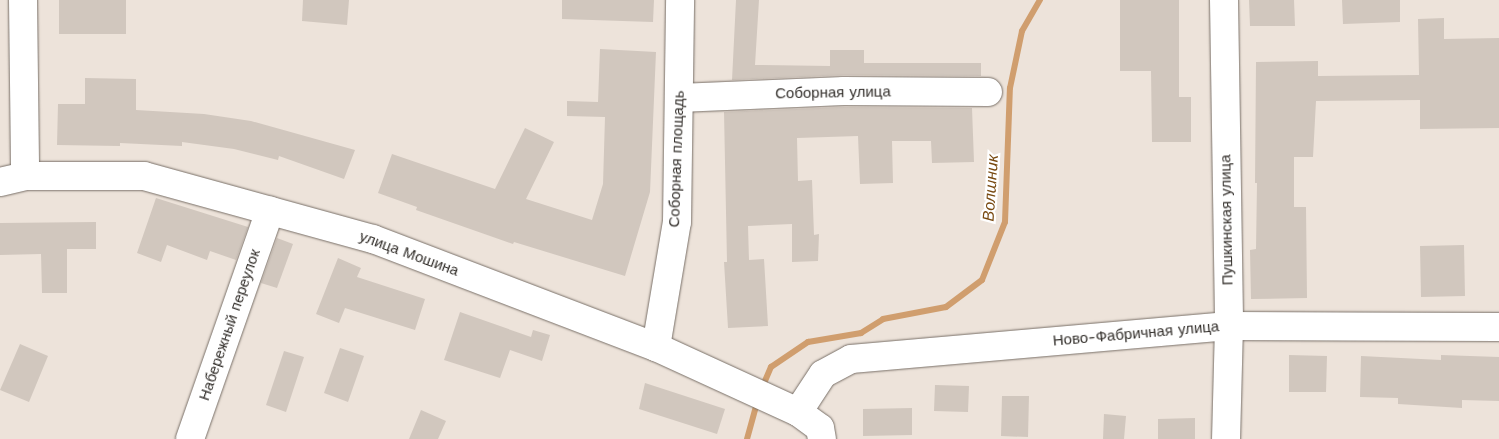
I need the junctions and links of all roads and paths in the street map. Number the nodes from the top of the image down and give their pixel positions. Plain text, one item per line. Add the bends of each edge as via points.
1 (22, 0) edge
2 (680, 0) edge
3 (1224, 0) edge
4 (988, 92) dead end
5 (679, 98) junction
6 (13, 179) edge
7 (270, 211) junction
8 (1228, 326) junction
9 (1499, 327) edge
10 (656, 347) junction
11 (798, 412) junction
12 (190, 439) edge
13 (822, 439) edge
14 (1226, 439) edge

1 - 6 street
2 - 5 street, Соборная площадь
3 - 8 street, Пушкинская улица
4 - 5 street, Соборная улица via 844,91
5 - 10 street, Соборная площадь via 677,222
6 - 7 street, улица Мошина via 144,176
7 - 10 street, улица Мошина via 373,239
7 - 12 street, Набережный переулок
8 - 9 street, Ново-Фабричная улица
8 - 11 street, Ново-Фабричная улица via 851,359 823,374
8 - 14 street, Пушкинская улица
10 - 11 street, улица Мошина
11 - 13 street, улица Мошина via 820,428

